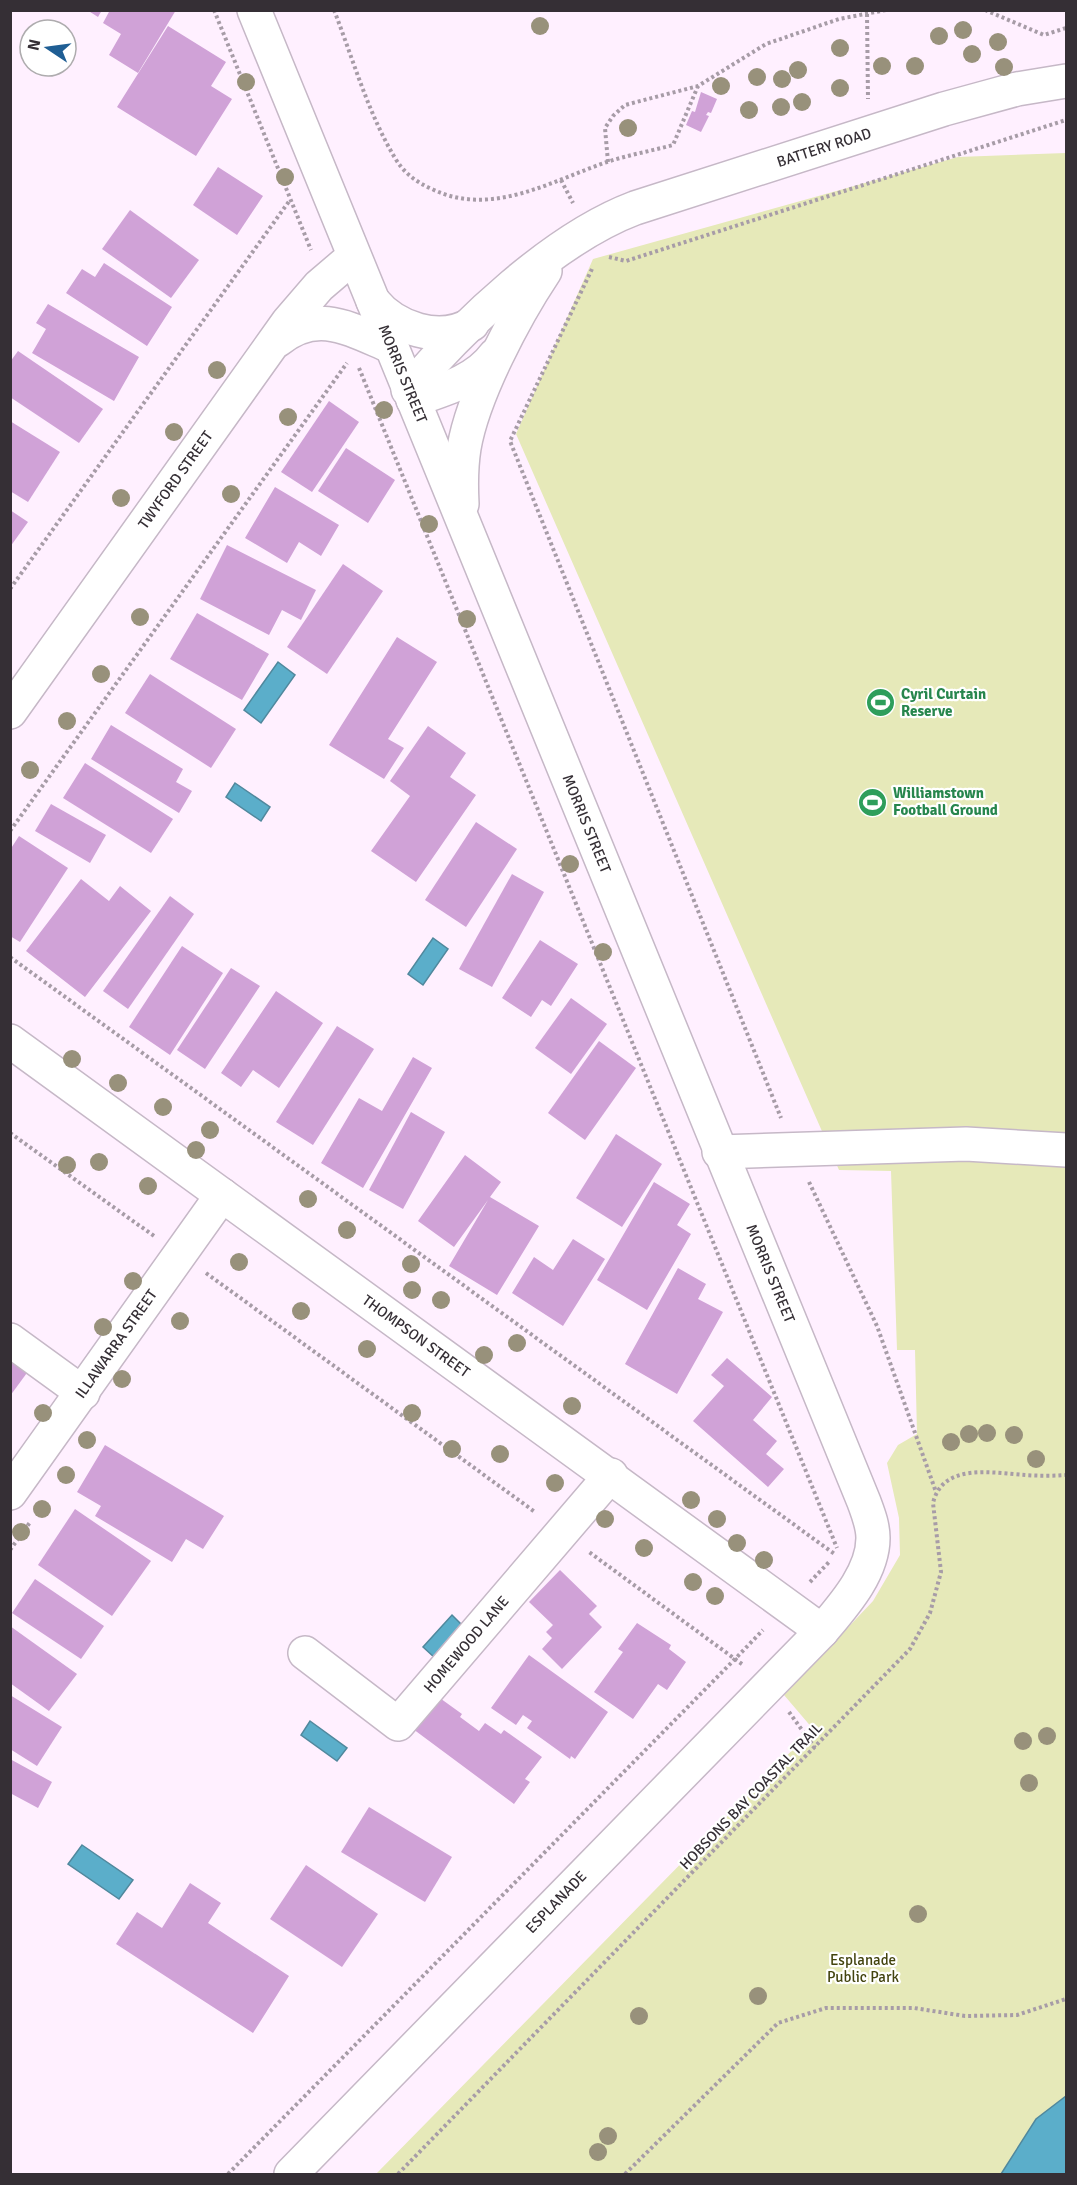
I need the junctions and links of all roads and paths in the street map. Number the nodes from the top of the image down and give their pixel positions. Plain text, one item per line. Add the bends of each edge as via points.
1 (214, 10) edge
2 (254, 10) edge
3 (333, 10) edge
4 (985, 10) edge
5 (882, 11) edge
6 (867, 14) junction
7 (1066, 28) edge
8 (867, 61) dead end
9 (1066, 81) edge
10 (698, 86) junction
11 (1066, 120) edge
12 (608, 162) junction
13 (291, 200) junction
14 (587, 231) junction
15 (353, 257) junction
16 (603, 259) dead end
17 (595, 262) dead end
18 (324, 281) junction
19 (372, 300) junction
20 (474, 322) junction
21 (510, 334) junction
22 (347, 341) junction
23 (390, 346) junction
24 (269, 349) junction
25 (411, 395) junction
26 (462, 517) junction
27 (10, 589) edge
28 (21, 677) edge
29 (10, 712) edge
30 (10, 831) edge
31 (10, 957) edge
32 (10, 1041) edge
33 (10, 1133) edge
34 (793, 1149) junction
35 (1066, 1150) edge
36 (719, 1152) junction
37 (222, 1195) junction
38 (181, 1255) junction
39 (10, 1340) edge
40 (83, 1393) junction
41 (611, 1475) junction
42 (1066, 1475) edge
43 (936, 1492) junction
44 (10, 1493) edge
45 (562, 1532) junction
46 (836, 1555) junction
47 (788, 1605) junction
48 (822, 1631) junction
49 (305, 1653) dead end
50 (735, 1659) junction
51 (769, 1686) junction
52 (815, 1748) junction
53 (1066, 1999) edge
54 (228, 2175) edge
55 (291, 2175) edge
56 (398, 2175) edge
57 (625, 2175) edge

1 - 13 path
2 - 15 street, MORRIS STREET
3 - 12 path via 376,120 395,159 412,179 436,191 482,201 523,194
4 - 7 path via 1044,35
5 - 6 path
6 - 8 path
6 - 10 path via 839,19 766,44
9 - 14 street, BATTERY ROAD via 1017,89 944,109 635,208
10 - 12 path via 673,145
10 - 12 path via 625,105 605,128
11 - 16 path via 626,261
13 - 18 path
13 - 27 path
14 - 20 street, BATTERY ROAD
14 - 21 street, BATTERY ROAD via 551,263
15 - 18 street, TWYFORD STREET
15 - 19 street, MORRIS STREET
17 - 34 path via 510,441
18 - 24 street, TWYFORD STREET
19 - 20 street via 397,323 425,331 455,332
19 - 23 street, MORRIS STREET
20 - 25 street, BATTERY ROAD via 452,340
21 - 25 street, BATTERY ROAD via 478,373
21 - 26 street, BATTERY ROAD via 466,437 461,470
22 - 23 street
22 - 24 street via 319,322 290,331
22 - 30 path
22 - 46 path via 839,1552
23 - 25 street, MORRIS STREET
24 - 28 street, TWYFORD STREET
25 - 26 street, MORRIS STREET
26 - 36 street, MORRIS STREET
28 - 29 street, TWYFORD STREET
31 - 46 path
32 - 37 street, THOMPSON STREET
33 - 38 path
34 - 35 street via 966,1144
34 - 36 street
34 - 43 path via 877,1326
36 - 48 street, MORRIS STREET via 871,1522 870,1556 846,1602
37 - 38 street, ILLAWARRA STREET
37 - 41 street, THOMPSON STREET
38 - 40 street, ILLAWARRA STREET
38 - 45 path
39 - 40 street
40 - 44 street, ILLAWARRA STREET
41 - 45 street, HOMEWOOD LANE
41 - 47 street, THOMPSON STREET
42 - 43 path via 958,1474
43 - 52 path, HOBSONS BAY COASTAL TRAIL via 933,1503 941,1572 930,1613 910,1649
45 - 49 street, HOMEWOOD LANE via 398,1724
45 - 50 path
46 - 47 path
47 - 48 street, THOMPSON STREET
47 - 50 path
48 - 51 street, ESPLANADE
50 - 51 path
50 - 54 path
51 - 52 path
51 - 55 street, ESPLANADE
52 - 56 path, HOBSONS BAY COASTAL TRAIL
53 - 57 path via 1017,2015 965,2016 914,2008 826,2008 778,2023

